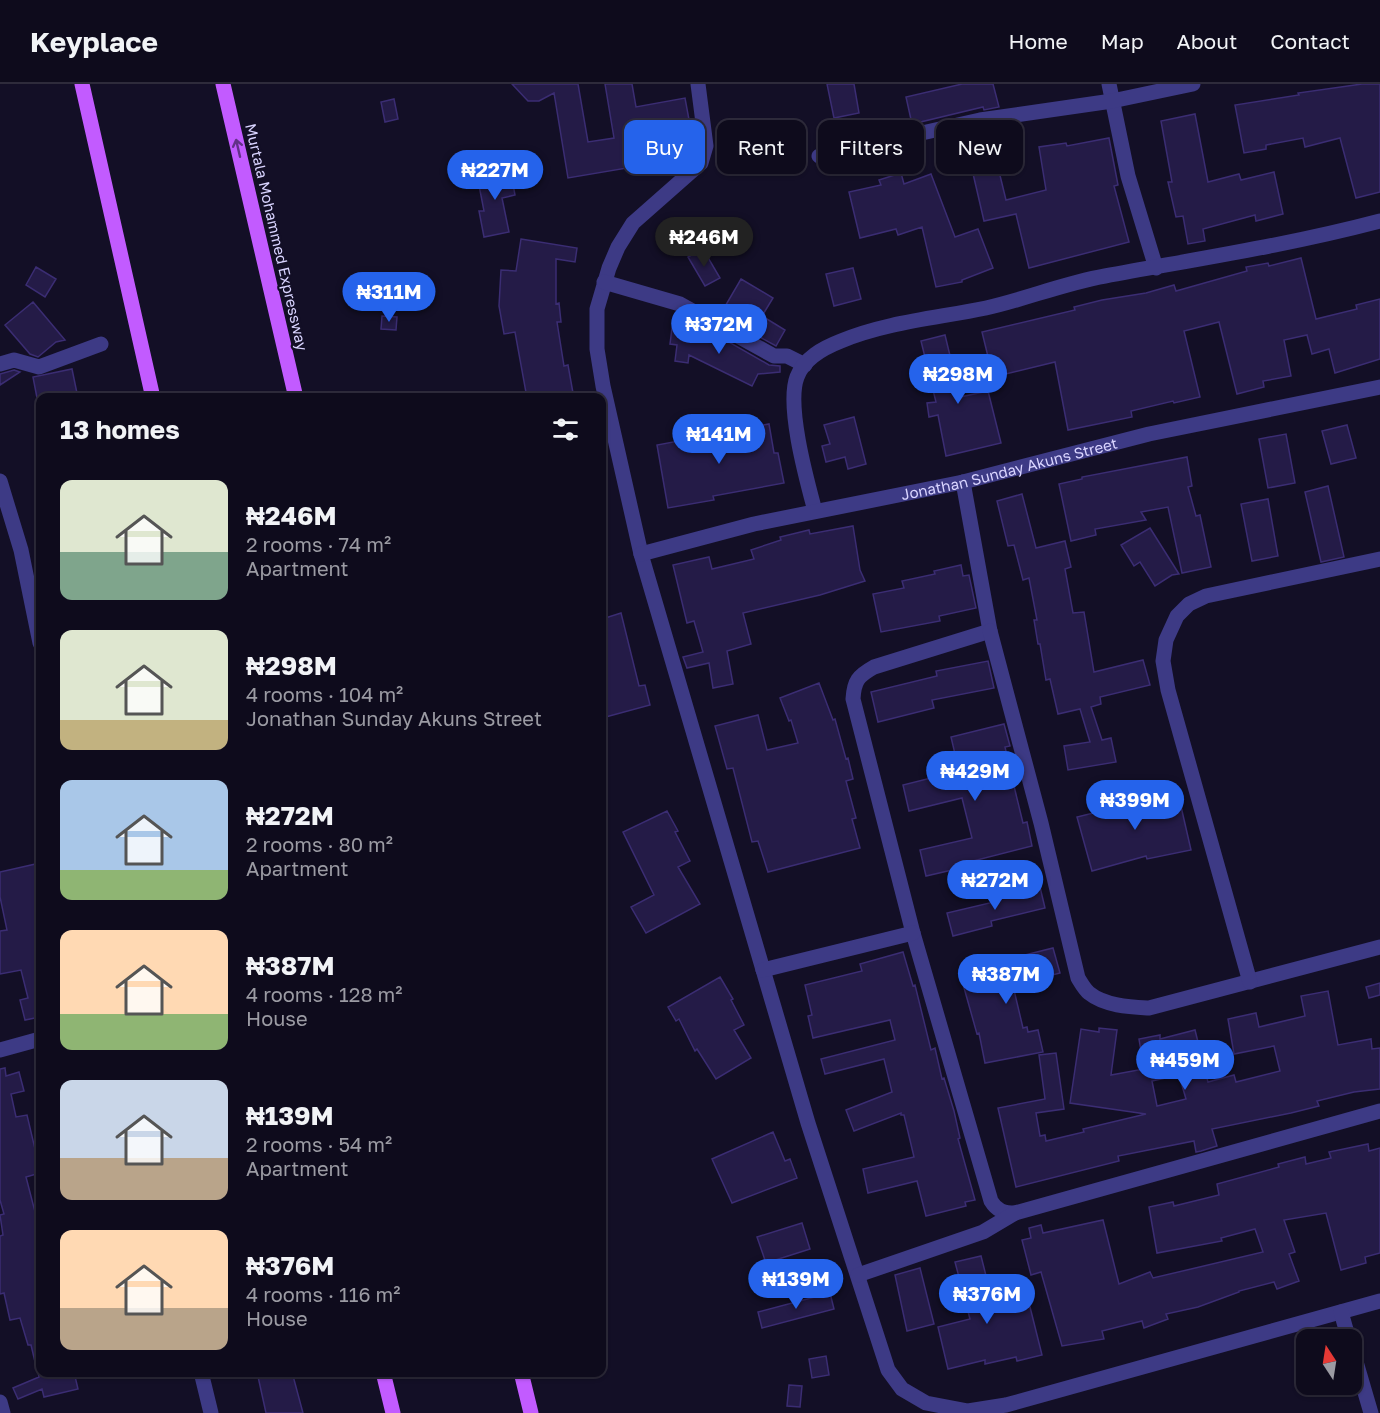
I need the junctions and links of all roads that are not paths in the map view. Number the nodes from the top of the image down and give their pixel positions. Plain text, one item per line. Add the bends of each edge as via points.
1 (223, 84) edge
2 (698, 84) edge
3 (1109, 84) edge
4 (1193, 84) edge
5 (82, 86) edge
6 (1112, 101) junction
7 (924, 133) edge
8 (1380, 221) edge
9 (1156, 268) junction
10 (604, 282) junction
11 (101, 344) dead end
12 (0, 364) edge
13 (805, 365) junction
14 (1380, 387) edge
15 (152, 393) edge
16 (295, 393) edge
17 (605, 393) edge
18 (606, 400) edge
19 (0, 481) edge
20 (963, 482) junction
21 (815, 511) junction
22 (640, 554) junction
23 (1380, 559) edge
24 (36, 623) edge
25 (990, 631) junction
26 (913, 933) junction
27 (1380, 947) edge
28 (763, 970) junction
29 (1250, 982) junction
30 (36, 1040) edge
31 (0, 1050) edge
32 (1380, 1111) edge
33 (1015, 1213) junction
34 (858, 1275) junction
35 (1380, 1301) edge
36 (1341, 1312) junction
37 (1346, 1329) edge
38 (202, 1377) edge
39 (384, 1377) edge
40 (523, 1377) edge
41 (1362, 1382) edge
42 (0, 1402) edge
43 (3, 1413) edge
44 (211, 1413) edge
45 (393, 1413) edge
46 (531, 1413) edge
47 (1371, 1413) edge

16 -> 1 main road, Murtala Mohammed Expressway
2 - 10 street via 706,146 701,163 633,223
3 - 6 street
4 - 6 street
5 - 15 main road
6 - 7 street via 980,120
6 - 9 street via 1128,176
8 - 9 street via 1313,239
9 - 13 street via 1102,276 988,308 892,324 841,341 811,356
10 - 13 street via 680,304 774,356 787,356
10 - 17 street via 597,309 597,349
11 - 12 street via 39,367 14,360
13 - 21 street via 796,377 795,412
14 - 20 street, Jonathan Sunday Akuns Street via 1149,434
18 - 22 street
19 - 24 street via 21,550
20 - 21 street, Jonathan Sunday Akuns Street
20 - 25 street
21 - 22 street, Jonathan Sunday Akuns Street
22 - 28 street
23 - 29 street via 1206,596 1189,604 1177,616 1166,640 1163,661 1168,690
25 - 26 street via 874,667 854,684 853,699
25 - 29 street via 1078,978 1088,993 1101,1000 1149,1008
26 - 28 street
26 - 33 street via 991,1201 1002,1211
27 - 29 street
28 - 34 street
30 - 31 street
32 - 33 street
33 - 34 street via 983,1232
34 - 36 street via 888,1370 902,1389 926,1403 968,1411 1005,1405
35 - 36 street
36 - 37 street
38 - 44 street
39 - 45 main road
40 - 46 main road
41 - 47 street
42 - 43 street

